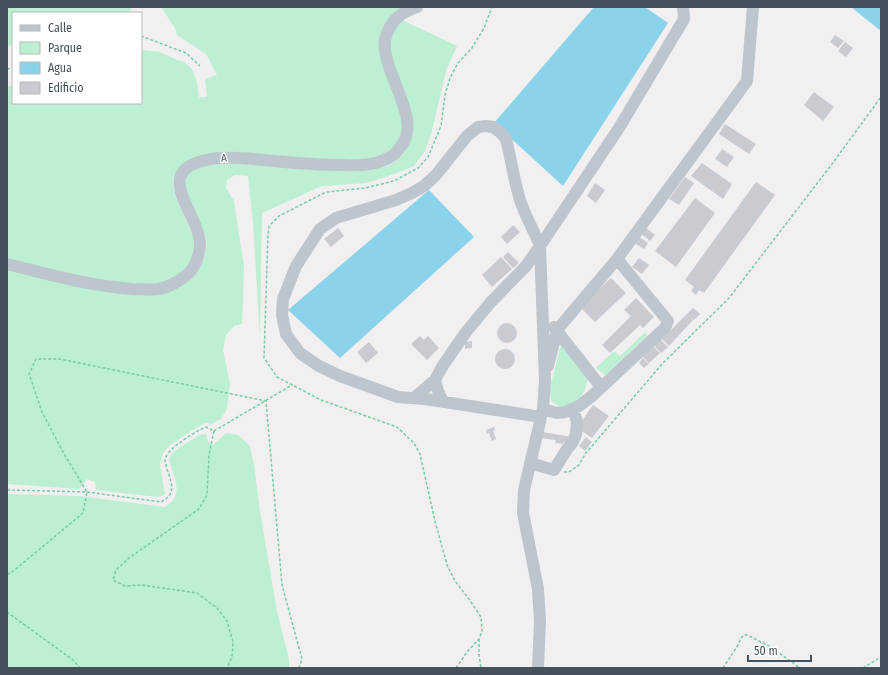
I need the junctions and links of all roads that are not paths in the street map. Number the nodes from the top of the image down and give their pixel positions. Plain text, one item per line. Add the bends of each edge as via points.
1 (417, 7) edge
2 (690, 7) edge
3 (753, 7) edge
4 (684, 13) edge
5 (540, 246) junction
6 (617, 259) junction
7 (7, 264) edge
8 (542, 314) junction
9 (557, 330) junction
10 (435, 380) junction
11 (545, 380) junction
12 (601, 387) junction
13 (414, 398) junction
14 (443, 402) junction
15 (573, 409) junction
16 (542, 413) junction
17 (530, 463) junction
18 (538, 668) edge

1 - 7 street, A via 396,18 386,34 386,57 402,101 407,127 404,142 391,157 354,166 239,158 212,159 188,166 180,178 179,185 199,236 198,256 195,265 185,277 167,286 151,290 113,287 74,281
2 - 4 street
3 - 6 street via 747,81
4 - 5 street via 619,128
5 - 8 street
5 - 10 street via 526,266 466,332
5 - 13 street via 525,216 506,139 493,127 486,126 478,127 470,133 436,175 412,194 336,218 320,229 296,266 283,299 282,315 286,334 300,353 319,366 398,396
6 - 9 street
6 - 12 street via 668,321 665,328
8 - 9 street
8 - 11 street
9 - 11 street
9 - 12 street
10 - 13 street
10 - 14 street
11 - 16 street
12 - 15 street
13 - 14 street
14 - 16 street
15 - 16 street
15 - 17 street via 577,422 576,434 554,470
16 - 17 street
17 - 18 street via 524,490 523,513 538,589

